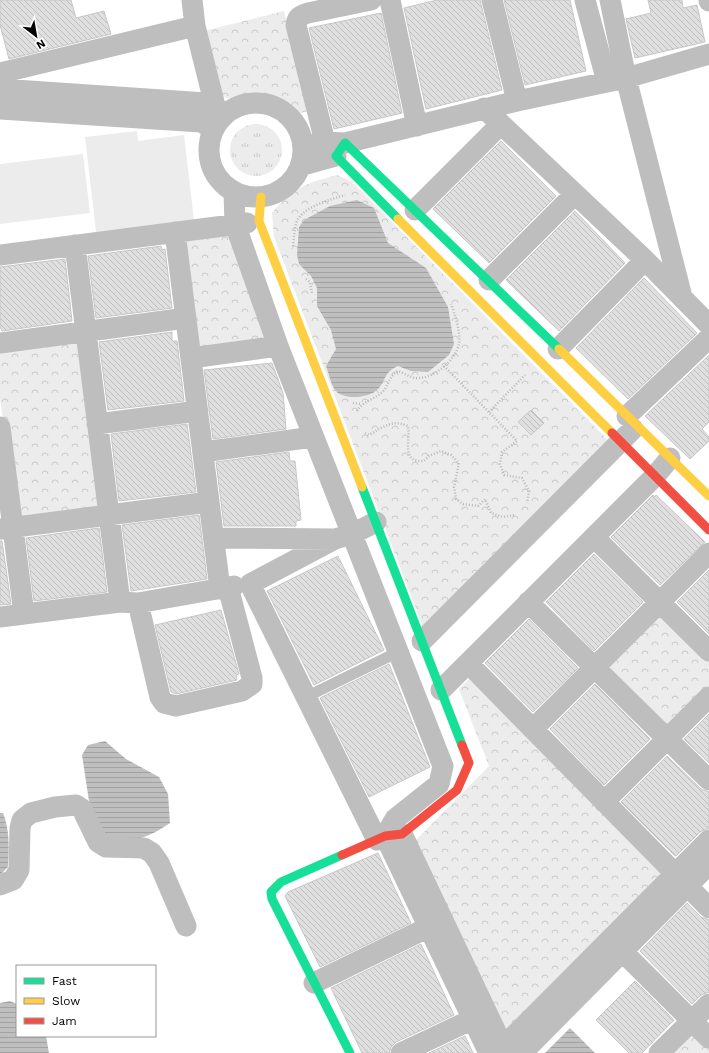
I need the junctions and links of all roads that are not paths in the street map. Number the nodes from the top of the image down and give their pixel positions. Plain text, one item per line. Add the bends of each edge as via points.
1 (192, 0) edge
2 (371, 0) edge
3 (390, 0) edge
4 (492, 0) edge
5 (585, 0) edge
6 (610, 0) edge
7 (195, 26) junction
8 (709, 54) edge
9 (0, 73) edge
10 (617, 80) junction
11 (0, 89) edge
12 (517, 101) junction
13 (484, 108) junction
14 (0, 109) edge
15 (221, 109) junction
16 (500, 125) junction
17 (417, 126) junction
18 (214, 129) junction
19 (303, 146) junction
20 (335, 147) junction
21 (300, 166) junction
22 (234, 192) junction
23 (575, 194) junction
24 (261, 196) junction
25 (415, 210) junction
26 (259, 221) junction
27 (235, 224) junction
28 (175, 232) junction
29 (75, 245) junction
30 (0, 255) edge
31 (645, 260) junction
32 (488, 280) junction
33 (683, 298) junction
34 (186, 318) junction
35 (709, 325) edge
36 (86, 332) junction
37 (709, 338) edge
38 (0, 343) edge
39 (278, 346) junction
40 (558, 349) junction
41 (191, 358) junction
42 (198, 411) junction
43 (632, 421) junction
44 (98, 424) junction
45 (0, 433) edge
46 (313, 437) junction
47 (621, 442) junction
48 (203, 452) junction
49 (670, 458) junction
50 (654, 476) junction
51 (709, 496) edge
52 (209, 502) junction
53 (109, 515) junction
54 (376, 522) junction
55 (6, 528) edge
56 (709, 530) edge
57 (343, 537) junction
58 (594, 537) junction
59 (214, 538) junction
60 (709, 553) edge
61 (250, 584) junction
62 (224, 588) junction
63 (129, 602) junction
64 (528, 602) junction
65 (660, 602) junction
66 (24, 614) junction
67 (0, 617) edge
68 (422, 642) junction
69 (709, 651) edge
70 (398, 652) junction
71 (468, 663) junction
72 (595, 667) junction
73 (441, 690) junction
74 (306, 697) junction
75 (709, 697) edge
76 (533, 730) junction
77 (667, 739) junction
78 (709, 780) edge
79 (604, 802) junction
80 (388, 837) junction
81 (709, 840) edge
82 (709, 864) edge
83 (681, 880) junction
84 (0, 885) edge
85 (709, 908) edge
86 (186, 926) dead end
87 (429, 927) junction
88 (622, 951) junction
89 (314, 983) junction
90 (709, 1004) edge
91 (473, 1019) junction
92 (692, 1021) junction
93 (709, 1038) edge
94 (504, 1052) edge
95 (350, 1053) edge
96 (401, 1053) edge
97 (659, 1053) edge

1 - 7 street
2 - 20 street via 308,13 301,15 297,20 296,25
3 - 17 street
4 - 12 street
5 - 10 street
6 - 10 street
7 - 9 street
7 - 15 street
8 - 10 street
10 - 12 street
10 - 33 street
11 - 15 street via 206,103
12 - 13 street
13 - 16 street
13 - 17 street
14 - 18 street via 201,122
15 - 18 street
15 - 19 street via 247,104 268,104 282,110 292,119 300,132
16 - 23 street
16 - 25 street
17 - 20 street
18 - 22 street via 209,143 209,158 214,172 222,183
19 - 20 street
19 - 21 street
20 - 21 street
20 - 25 street
20 - 47 street
21 - 24 street via 288,185 275,193
22 - 24 street via 247,196
22 - 27 street
23 - 31 street
23 - 32 street
24 - 26 street
25 - 32 street
26 - 27 street
26 - 54 street
27 - 28 street
27 - 39 street
28 - 29 street
28 - 34 street
29 - 30 street
29 - 36 street
31 - 33 street
31 - 40 street
32 - 40 street
33 - 35 street
34 - 36 street
34 - 41 street
36 - 38 street
36 - 44 street
37 - 43 street
39 - 41 street
39 - 46 street
40 - 43 street
41 - 42 street
42 - 44 street
42 - 48 street
43 - 47 street
43 - 49 street
44 - 53 street
45 - 55 street
46 - 48 street
46 - 57 street
47 - 50 street
47 - 68 street
48 - 52 street
49 - 50 street
49 - 51 street
50 - 56 street
50 - 58 street
52 - 53 street
52 - 59 street
53 - 55 street
53 - 63 street
54 - 57 street
54 - 68 street
55 - 66 street
57 - 59 street
57 - 61 street
57 - 70 street
58 - 64 street
58 - 65 street
59 - 62 street
60 - 65 street
61 - 62 street
61 - 74 street
62 - 63 street
62 - 63 street via 252,684 242,691 176,706 164,703 160,697
63 - 66 street
64 - 71 street
64 - 72 street
65 - 69 street
65 - 72 street
66 - 67 street
68 - 73 street
70 - 74 lane
70 - 80 street via 443,766 439,784 395,819
71 - 73 street
71 - 76 street
72 - 76 street
72 - 77 street
73 - 80 street via 469,763 457,790
74 - 80 street
75 - 77 street
76 - 79 street
77 - 78 street
77 - 79 street
79 - 83 street
80 - 87 street
80 - 89 street via 281,882 271,892 272,899
80 - 94 street
81 - 83 street
82 - 83 street
83 - 85 street
83 - 88 street
83 - 94 street
84 - 86 street via 12,880 19,870 22,820 31,813 55,807 76,806 82,809 98,842 106,847 144,848 152,853 159,863
87 - 89 street
87 - 91 street
88 - 92 street
88 - 94 street
89 - 95 street
90 - 92 street
91 - 94 street
91 - 96 street
92 - 93 street
92 - 97 street

